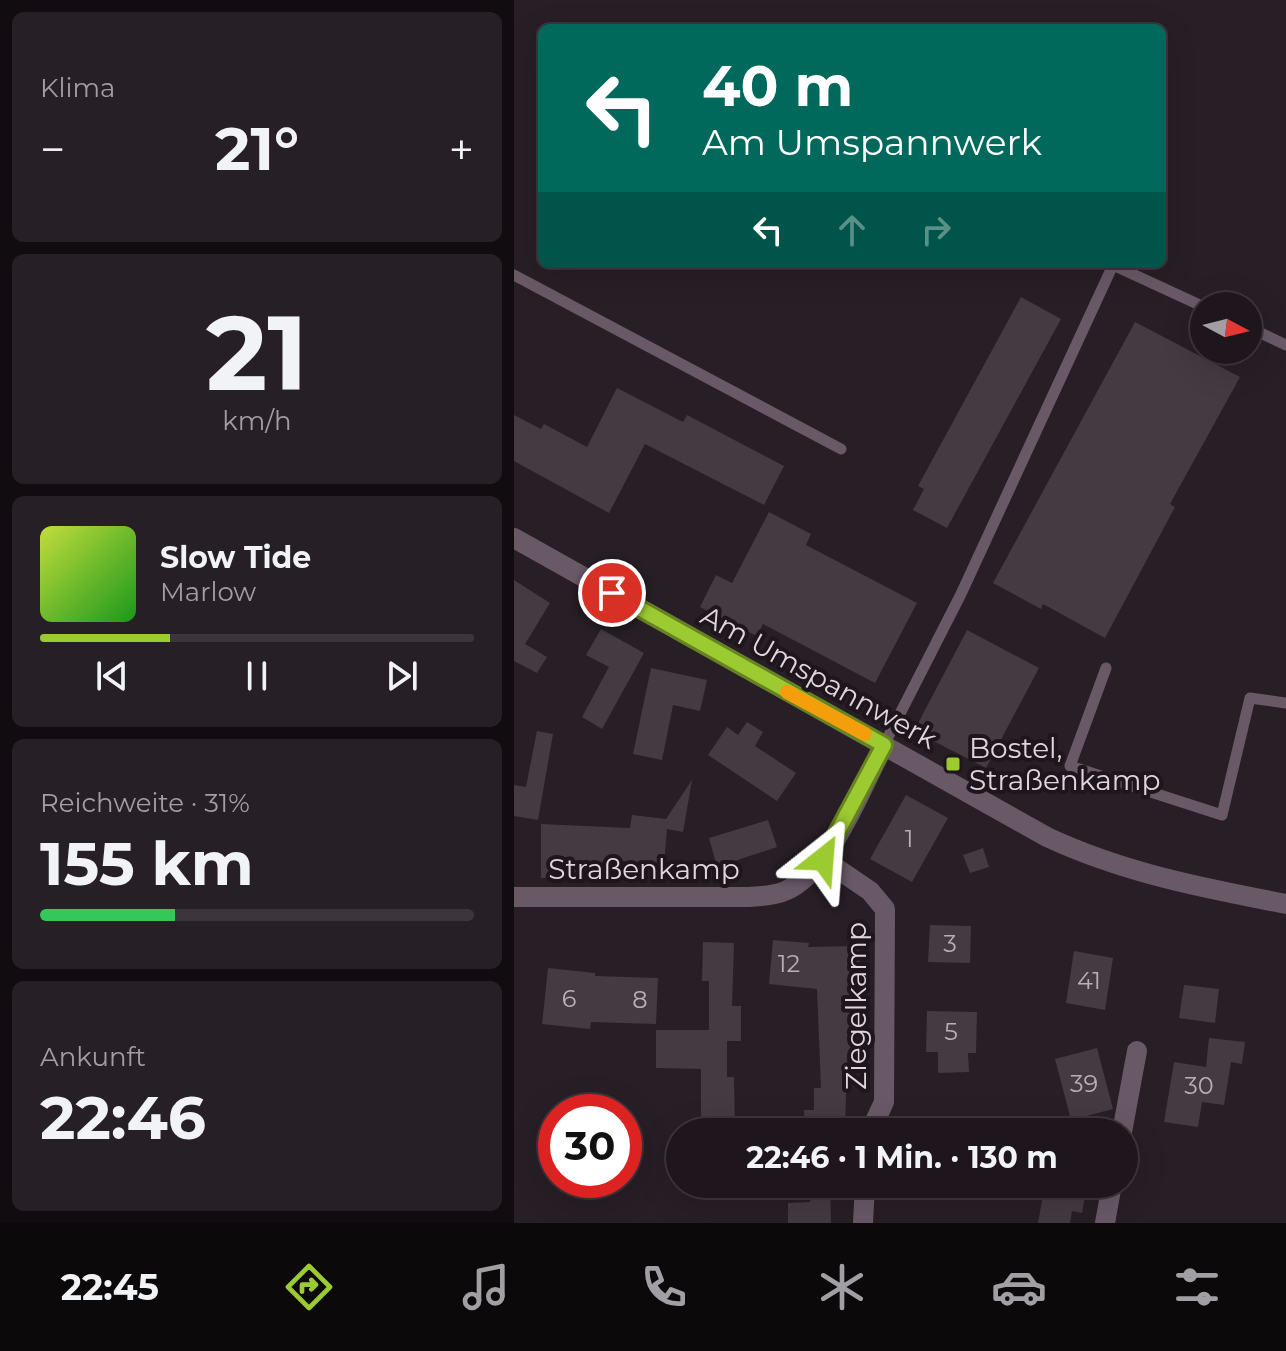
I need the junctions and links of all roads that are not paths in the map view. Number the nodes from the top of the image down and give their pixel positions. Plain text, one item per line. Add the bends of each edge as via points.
1 (1112, 268) edge
2 (1120, 268) edge
3 (514, 275) edge
4 (1190, 301) edge
5 (1262, 334) edge
6 (1286, 345) edge
7 (841, 449) dead end
8 (514, 538) edge
9 (1106, 668) dead end
10 (1286, 703) edge
11 (884, 745) junction
12 (823, 859) junction
13 (514, 897) edge
14 (1286, 904) edge
15 (1137, 1051) dead end
16 (877, 1118) edge
17 (1125, 1118) edge
18 (864, 1198) edge
19 (1109, 1198) edge
20 (863, 1223) edge
21 (1105, 1223) edge

1 - 11 lane
2 - 4 lane
3 - 7 lane
5 - 6 lane
8 - 11 street, Am Umspannwerk
9 - 10 lane via 1070,766 1222,815 1250,698
11 - 12 street, Straßenkamp
11 - 14 street, Am Umspannwerk via 1078,852 1171,883
12 - 13 street, Straßenkamp via 806,878 767,896
12 - 16 street, Ziegelkamp via 870,891 885,909 884,1102
15 - 17 street
18 - 20 street
19 - 21 street

